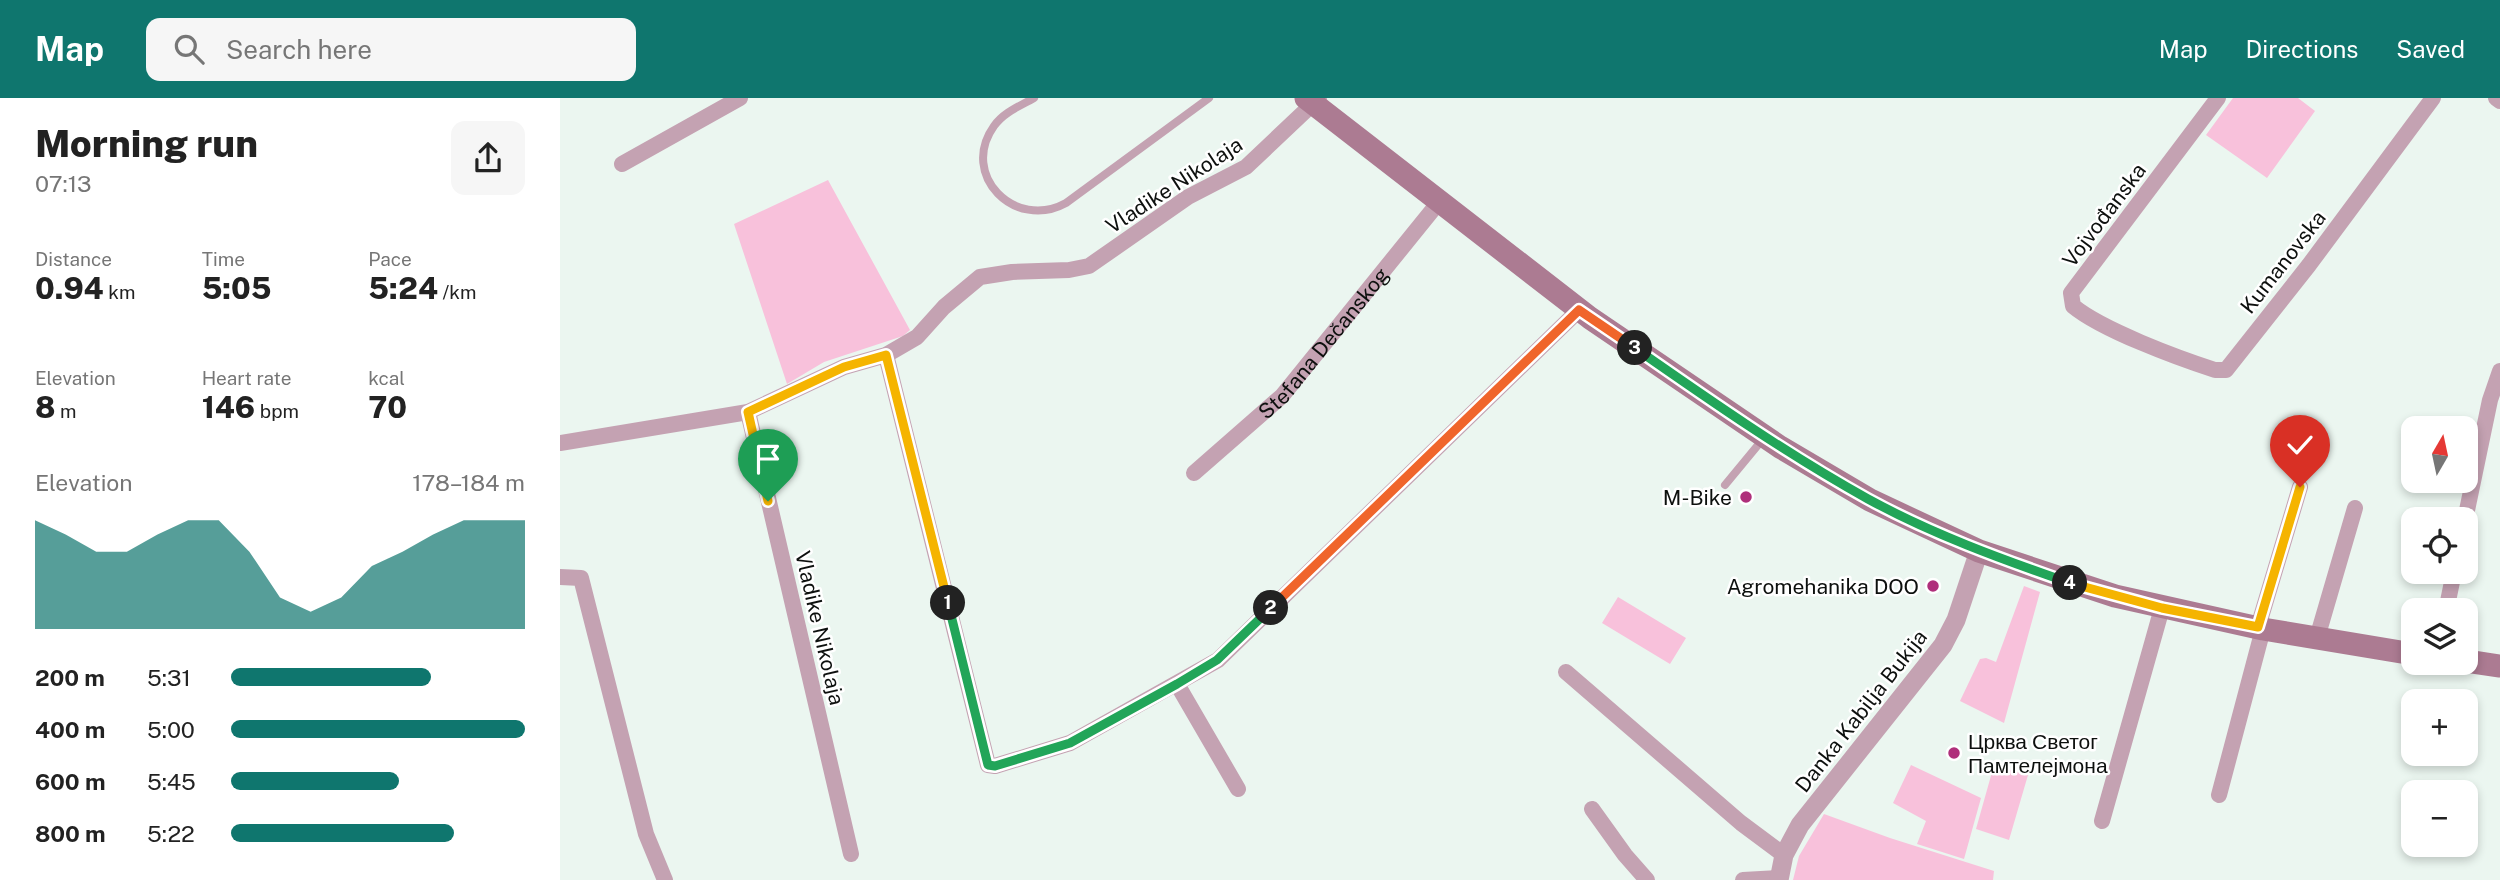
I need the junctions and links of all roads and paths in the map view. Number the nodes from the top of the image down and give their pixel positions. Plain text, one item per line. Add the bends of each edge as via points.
1 (740, 98) edge
2 (1034, 98) edge
3 (1209, 98) edge
4 (2218, 98) edge
5 (2433, 98) edge
6 (1313, 100) edge
7 (621, 164) dead end
8 (1439, 202) junction
9 (1579, 310) junction
10 (2131, 337) joint
11 (886, 355) junction
12 (2500, 370) edge
13 (748, 412) junction
14 (1765, 437) junction
15 (560, 443) edge
16 (1194, 472) dead end
17 (1725, 485) dead end
18 (2300, 487) dead end
19 (2468, 507) edge
20 (2355, 508) dead end
21 (1979, 551) junction
22 (560, 577) edge
23 (2162, 608) junction
24 (2261, 628) junction
25 (2317, 638) junction
26 (2401, 652) edge
27 (2478, 663) edge
28 (2500, 666) edge
29 (1566, 672) dead end
30 (1177, 684) junction
31 (1238, 789) dead end
32 (2219, 795) dead end
33 (1592, 809) dead end
34 (2102, 821) dead end
35 (851, 854) dead end
36 (1784, 855) junction
37 (1779, 879) edge
38 (664, 880) edge
39 (1647, 880) edge
40 (1743, 880) edge

1 - 7 street
2 - 3 lane via 995,124 984,159 988,178 1000,196 1038,212 1066,203
4 - 10 street, Vojvođanska via 2071,293 2073,306 2082,313
5 - 10 street, Kumanovska via 2226,370 2198,364
6 - 8 main road
6 - 11 street, Vladike Nikolaja via 1247,167 1188,197 1089,266 980,277 917,337
8 - 9 main road
8 - 16 street, Stefana Dečanskog via 1282,396
9 - 14 main road
9 - 30 street via 1217,660
11 - 13 street, Vladike Nikolaja via 844,367
11 - 30 street via 988,765 1070,743
12 - 19 street
13 - 15 street, Vladike Nikolaja
13 - 35 street, Vladike Nikolaja
14 - 17 lane
14 - 21 main road via 1870,500
18 - 24 street
20 - 25 street
21 - 23 main road
21 - 36 street, Danka Kabilja Bukija via 1943,645 1800,825
22 - 38 street via 581,578 646,834
23 - 24 main road
23 - 34 street
24 - 25 main road
24 - 32 street
25 - 26 main road
27 - 28 main road
29 - 36 street
30 - 31 street
33 - 39 street
36 - 37 street, Danka Kabilja Bukija
37 - 40 street

